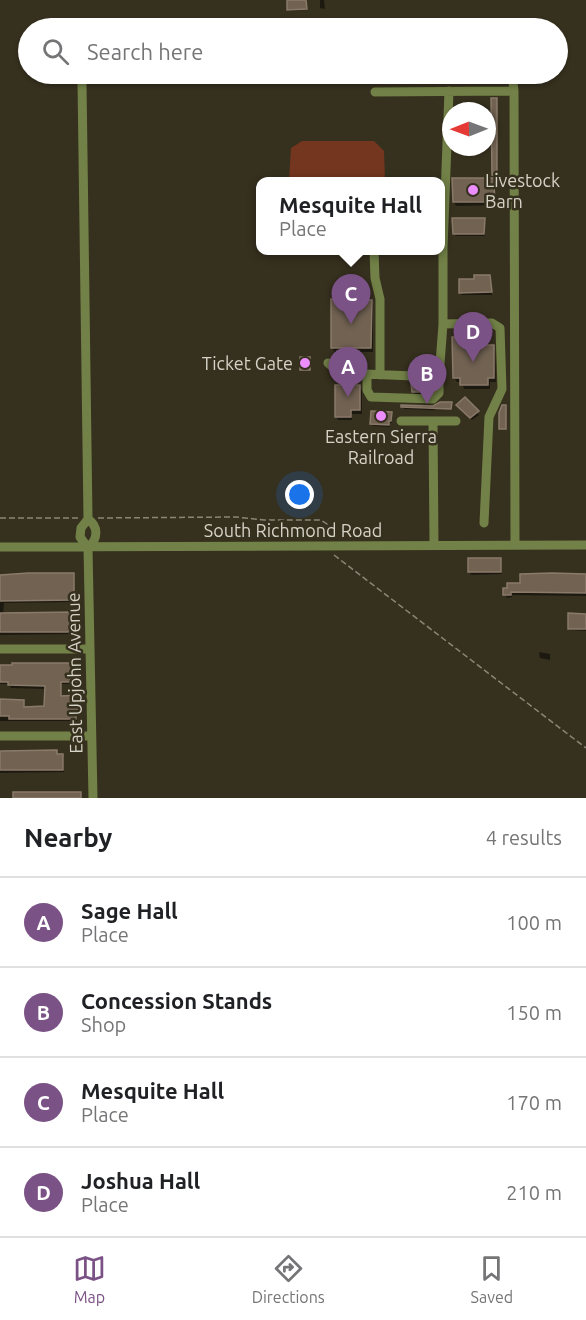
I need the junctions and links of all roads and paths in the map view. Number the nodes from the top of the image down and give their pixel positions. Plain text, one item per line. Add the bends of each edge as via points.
1 (82, 84) edge
2 (513, 84) edge
3 (514, 91) junction
4 (375, 92) dead end
5 (449, 92) junction
6 (445, 196) edge
7 (374, 255) edge
8 (443, 255) edge
9 (443, 324) junction
10 (328, 363) dead end
11 (367, 375) junction
12 (380, 375) junction
13 (439, 377) junction
14 (401, 421) dead end
15 (433, 421) junction
16 (456, 421) dead end
17 (0, 518) edge
18 (88, 519) junction
19 (484, 523) dead end
20 (329, 545) junction
21 (434, 545) junction
22 (515, 545) junction
23 (586, 545) edge
24 (0, 547) edge
25 (88, 548) junction
26 (0, 649) edge
27 (90, 649) junction
28 (0, 736) edge
29 (91, 736) junction
30 (586, 748) edge
31 (93, 798) edge

1 - 18 street
2 - 3 street
3 - 5 street
3 - 22 street
4 - 5 street
5 - 6 street
7 - 12 street via 380,299
8 - 9 street
9 - 13 street
9 - 19 street via 492,323 500,328 502,389 489,417
10 - 11 street via 340,374
11 - 12 street
11 - 13 street via 371,397 433,399 440,393
12 - 13 street
14 - 15 street
15 - 16 street
15 - 21 street
17 - 18 path
18 - 20 path via 321,520 327,524
18 - 25 street via 80,537
18 - 25 street via 93,523 96,539
20 - 21 street, South Richmond Road
20 - 25 street, South Richmond Road
20 - 30 path via 330,552
21 - 22 street, South Richmond Road
22 - 23 street, South Richmond Road
24 - 25 street, South Richmond Road
25 - 27 street, East Upjohn Avenue
26 - 27 street
27 - 29 street, East Upjohn Avenue
28 - 29 street
29 - 31 street, East Upjohn Avenue

